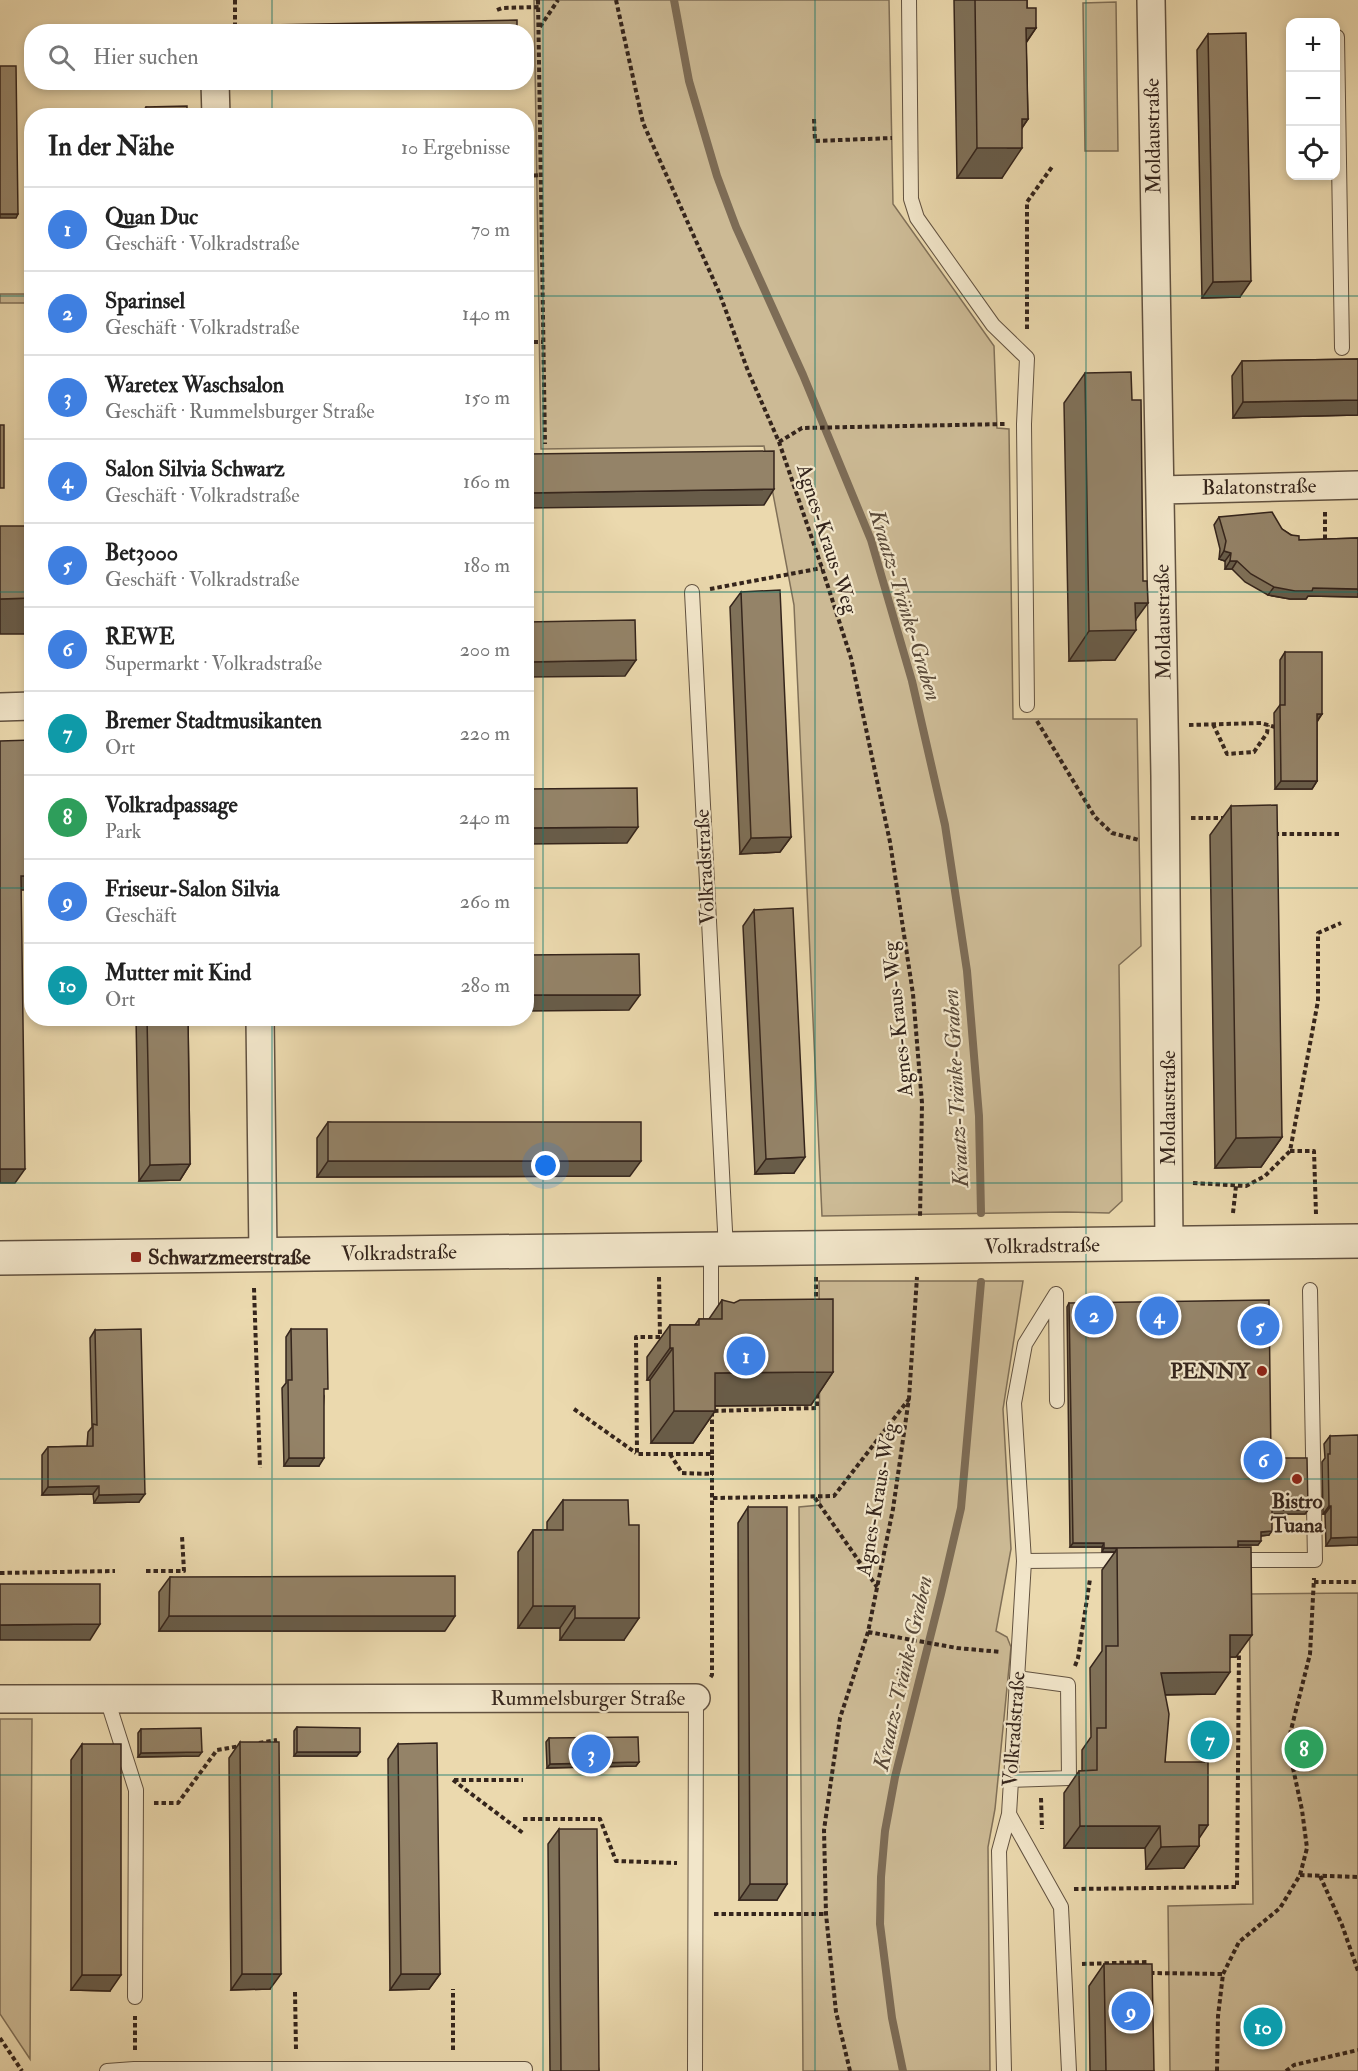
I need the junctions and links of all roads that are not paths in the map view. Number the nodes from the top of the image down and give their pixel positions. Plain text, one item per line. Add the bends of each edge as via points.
1 (909, 0) edge
2 (1151, 0) edge
3 (1338, 72) edge
4 (216, 90) edge
5 (216, 108) edge
6 (1342, 348) dead end
7 (1358, 485) edge
8 (1161, 490) junction
9 (692, 592) road end
10 (1027, 705) road end
11 (24, 706) edge
12 (0, 707) edge
13 (260, 1026) edge
14 (1358, 1241) edge
15 (1169, 1244) junction
16 (718, 1250) junction
17 (263, 1254) junction
18 (0, 1258) edge
19 (1310, 1290) dead end
20 (711, 1326) edge
21 (1057, 1401) dead end
22 (1137, 1560) edge
23 (1216, 1560) edge
24 (1024, 1561) junction
25 (1017, 1678) junction
26 (696, 1698) joint
27 (0, 1699) edge
28 (107, 1699) junction
29 (1011, 1780) junction
30 (1009, 1814) junction
31 (135, 1997) road end
32 (525, 2069) dead end
33 (107, 2071) edge
34 (695, 2071) edge
35 (1004, 2071) edge
36 (1069, 2071) edge

1 - 10 lane via 911,199 917,218 993,325 1027,358 1024,424
2 - 8 street, Moldaustraße
3 - 6 lane
4 - 5 street
7 - 8 street, Balatonstraße
8 - 15 street, Moldaustraße
9 - 16 lane, Volkradstraße
11 - 12 street
13 - 17 street
14 - 15 street, Volkradstraße
15 - 16 street, Volkradstraße
16 - 17 street, Volkradstraße
16 - 20 lane
17 - 18 street, Volkradstraße
19 - 23 lane via 1315,1560
21 - 24 lane, Volkradstraße via 1056,1294 1025,1344 1014,1402
22 - 24 lane
24 - 25 lane, Volkradstraße
25 - 29 lane, Volkradstraße
25 - 29 lane via 1068,1685 1069,1778
26 - 28 street, Rummelsburger Straße
26 - 34 lane, Rummelsburger Straße
27 - 28 street, Rummelsburger Straße
28 - 31 lane via 136,1790
29 - 30 lane, Volkradstraße
30 - 35 lane, Volkradstraße via 999,1851
30 - 36 lane, Volkradstraße via 1061,1907
32 - 33 lane

